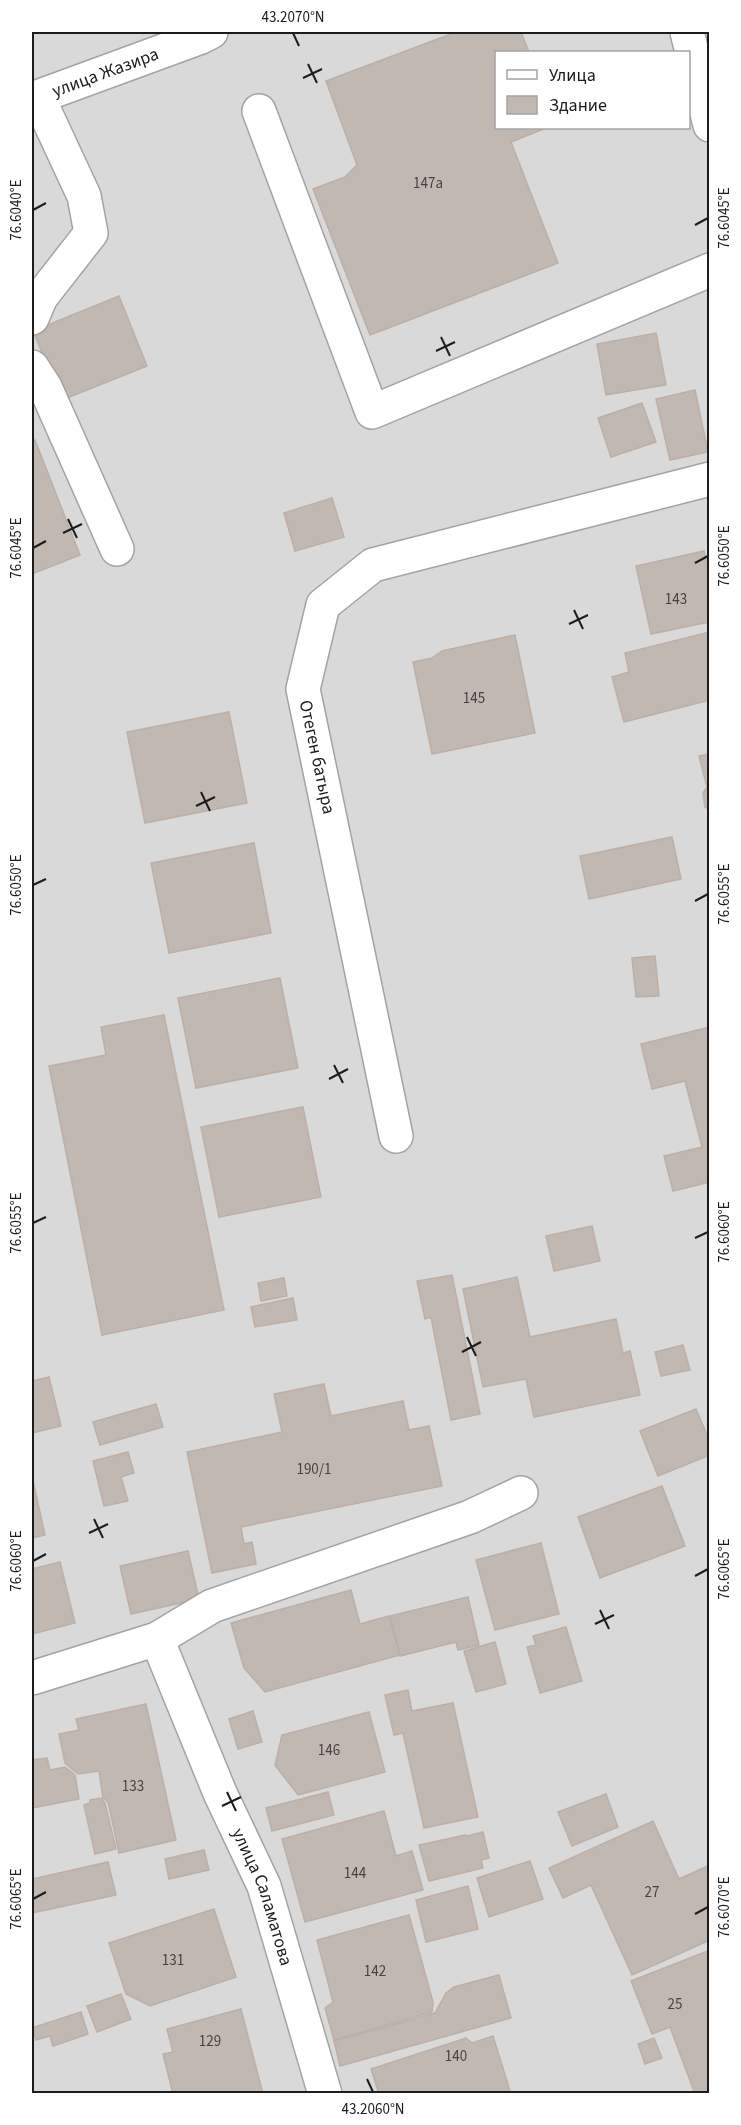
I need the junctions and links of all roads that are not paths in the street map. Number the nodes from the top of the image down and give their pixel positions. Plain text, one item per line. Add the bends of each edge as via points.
1 (211, 32) edge
2 (687, 32) edge
3 (34, 98) edge
4 (259, 111) dead end
5 (710, 125) edge
6 (710, 270) edge
7 (32, 318) edge
8 (32, 368) edge
9 (710, 479) edge
10 (117, 549) dead end
11 (396, 1136) dead end
12 (521, 1493) dead end
13 (157, 1639) junction
14 (32, 1678) edge
15 (325, 2094) edge

1 - 3 street, улица Жазира
2 - 5 street
3 - 7 street via 84,196 91,233 41,297
4 - 6 street via 372,412
8 - 10 street via 45,387
9 - 11 street, Отеген батыра via 373,565 323,605 303,689
12 - 13 street via 470,1517 212,1606
13 - 14 street
13 - 15 street, улица Саламатова via 220,1793 264,1886

